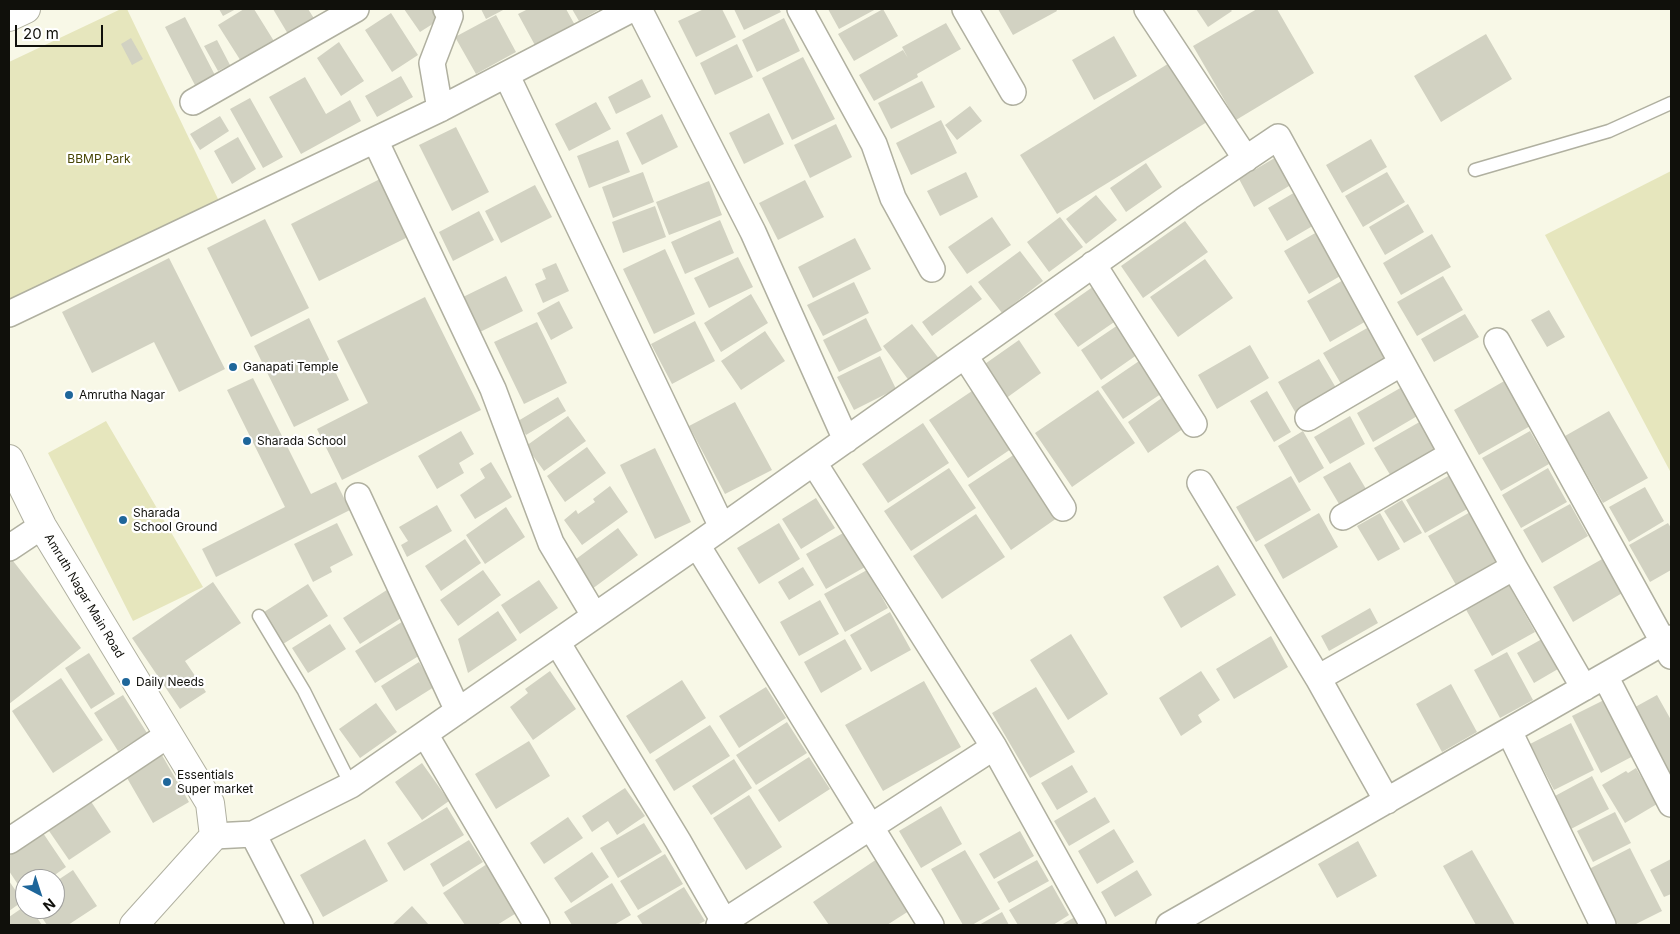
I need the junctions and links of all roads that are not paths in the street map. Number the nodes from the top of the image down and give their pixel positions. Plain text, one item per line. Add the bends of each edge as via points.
1 (26, 9) edge
2 (356, 9) edge
3 (446, 9) edge
4 (632, 9) edge
5 (639, 9) edge
6 (800, 9) edge
7 (965, 9) edge
8 (1147, 9) edge
9 (9, 17) edge
10 (507, 76) junction
11 (1012, 92) dead end
12 (193, 102) dead end
13 (1671, 103) edge
14 (440, 109) junction
15 (375, 140) junction
16 (1246, 158) junction
17 (1475, 170) dead end
18 (1094, 264) junction
19 (932, 268) dead end
20 (9, 314) edge
21 (1498, 342) dead end
22 (965, 356) junction
23 (1402, 363) junction
24 (1308, 418) dead end
25 (1194, 424) dead end
26 (846, 440) junction
27 (1452, 454) junction
28 (9, 459) edge
29 (814, 463) junction
30 (1200, 483) dead end
31 (358, 496) dead end
32 (1063, 508) dead end
33 (1343, 517) dead end
34 (42, 526) junction
35 (722, 527) junction
36 (697, 545) junction
37 (9, 548) edge
38 (1514, 567) junction
39 (259, 616) dead end
40 (594, 616) junction
41 (557, 642) junction
42 (1669, 646) edge
43 (1318, 678) junction
44 (1595, 682) junction
45 (458, 711) junction
46 (1509, 731) junction
47 (426, 734) junction
48 (168, 735) junction
49 (994, 747) junction
50 (352, 785) junction
51 (1387, 801) junction
52 (1671, 804) edge
53 (870, 828) junction
54 (253, 834) junction
55 (214, 836) junction
56 (9, 841) edge
57 (723, 924) edge
58 (134, 925) edge
59 (300, 925) edge
60 (537, 925) edge
61 (931, 925) edge
62 (1093, 925) edge
63 (1169, 925) edge
64 (1604, 925) edge

1 - 9 street
2 - 12 street
3 - 14 street via 450,16 432,63
4 - 10 street
5 - 26 street via 753,232
6 - 19 street via 874,144 893,198
7 - 11 street
8 - 16 street
10 - 14 street
10 - 35 street
13 - 17 lane via 1609,131
14 - 15 street
15 - 20 street
15 - 40 street via 493,389 551,543
16 - 18 street
16 - 23 street via 1278,137
18 - 22 street
18 - 25 street
21 - 42 street
22 - 26 street
22 - 32 street
23 - 24 street
23 - 27 street
26 - 29 street
27 - 33 street
27 - 38 street
28 - 34 street, Amruth Nagar Main Road
29 - 35 street
29 - 49 street
30 - 43 street
31 - 45 street
34 - 37 street
34 - 48 street, Amruth Nagar Main Road
35 - 36 street
36 - 40 street
36 - 53 street
38 - 43 street
38 - 44 street
39 - 50 lane via 304,690
40 - 41 street
41 - 45 street
41 - 57 street via 678,841
42 - 44 street
43 - 51 street
44 - 46 street
44 - 52 street
45 - 47 street
46 - 51 street
46 - 64 street
47 - 50 street
47 - 60 street
48 - 55 street, Amruth Nagar Main Road via 210,802
48 - 56 street
49 - 53 street
49 - 62 street
50 - 54 street
51 - 63 street
53 - 57 street
53 - 61 street
54 - 55 street
54 - 59 street
55 - 58 street

